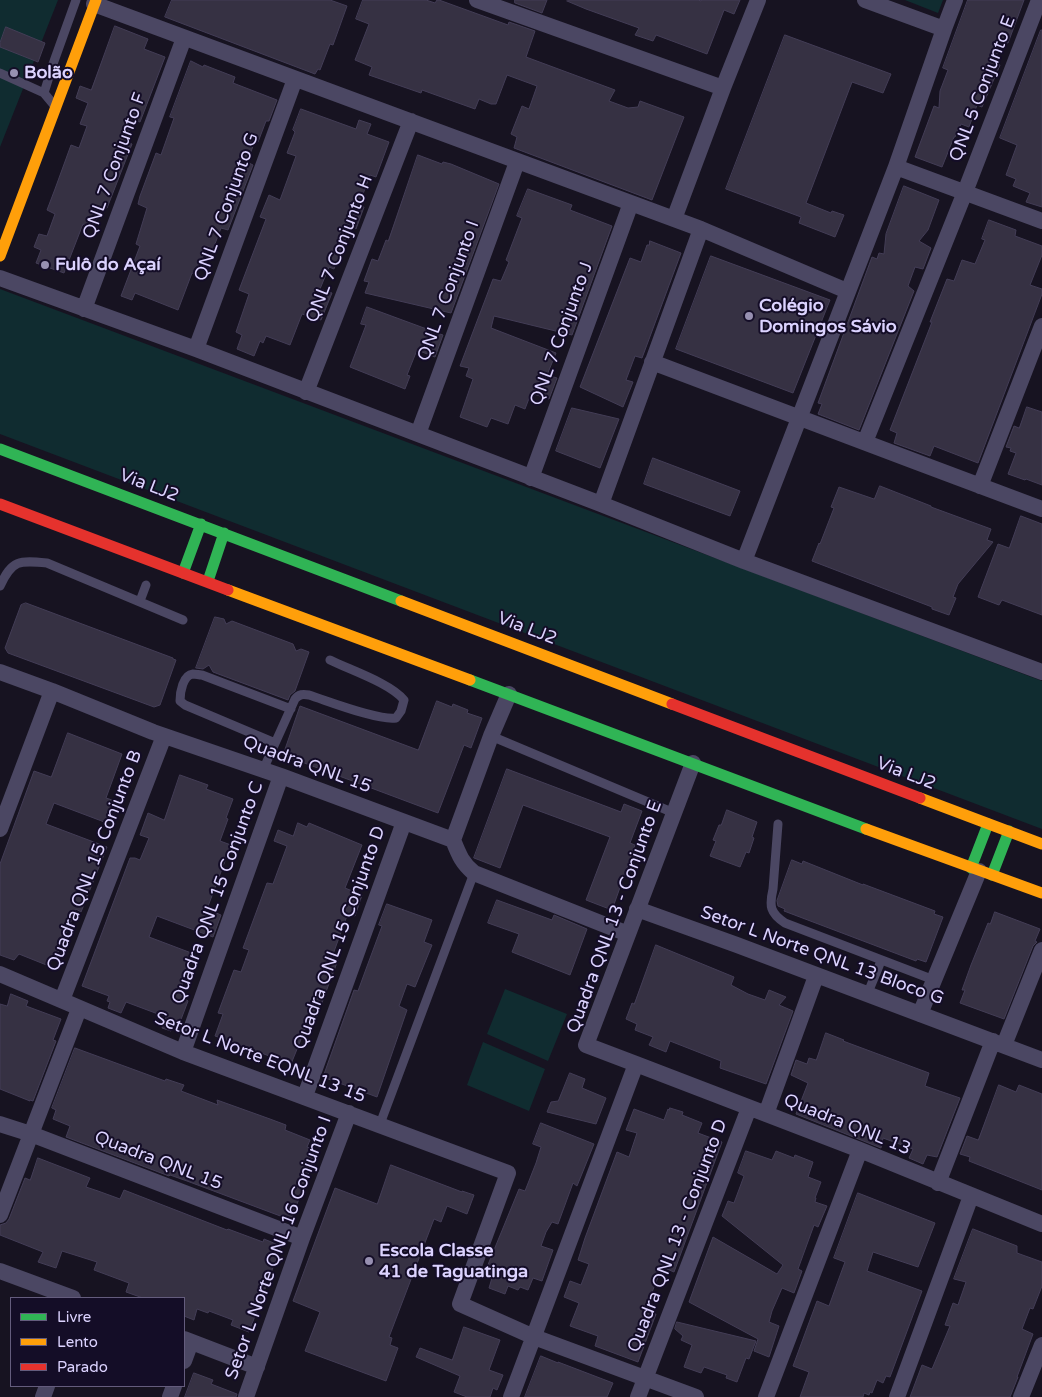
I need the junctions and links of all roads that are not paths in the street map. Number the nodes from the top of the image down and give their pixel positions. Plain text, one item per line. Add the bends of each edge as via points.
1 (76, 0) edge
2 (477, 0) edge
3 (758, 0) edge
4 (865, 0) edge
5 (955, 0) edge
6 (1039, 0) edge
7 (95, 2) edge
8 (944, 29) junction
9 (184, 38) junction
10 (0, 73) edge
11 (295, 79) junction
12 (723, 88) junction
13 (44, 93) junction
14 (56, 108) junction
15 (411, 121) junction
16 (518, 162) junction
17 (896, 167) junction
18 (965, 192) junction
19 (631, 203) junction
20 (674, 219) junction
21 (1042, 221) edge
22 (701, 229) junction
23 (0, 256) edge
24 (0, 278) edge
25 (847, 292) junction
26 (84, 309) junction
27 (1042, 326) edge
28 (196, 349) junction
29 (652, 362) junction
30 (306, 392) junction
31 (800, 419) junction
32 (418, 434) junction
33 (866, 442) junction
34 (0, 449) edge
35 (531, 478) junction
36 (980, 486) junction
37 (0, 504) edge
38 (601, 504) junction
39 (1042, 509) edge
40 (201, 524) junction
41 (224, 533) junction
42 (744, 561) junction
43 (183, 573) junction
44 (208, 581) junction
45 (146, 585) dead end
46 (0, 586) edge
47 (140, 601) junction
48 (183, 620) dead end
49 (330, 660) dead end
50 (0, 672) edge
51 (1042, 672) edge
52 (52, 691) junction
53 (509, 694) junction
54 (291, 709) junction
55 (164, 736) junction
56 (491, 736) junction
57 (275, 743) junction
58 (693, 763) junction
59 (263, 770) junction
60 (281, 776) junction
61 (674, 813) junction
62 (404, 822) junction
63 (778, 824) dead end
64 (988, 824) junction
65 (0, 829) edge
66 (1009, 832) junction
67 (454, 840) junction
68 (1042, 844) edge
69 (981, 872) junction
70 (474, 873) junction
71 (1042, 893) edge
72 (637, 910) junction
73 (628, 934) junction
74 (1042, 950) edge
75 (881, 961) junction
76 (0, 974) edge
77 (816, 976) junction
78 (934, 980) junction
79 (867, 994) junction
80 (62, 1000) junction
81 (79, 1009) junction
82 (920, 1014) junction
83 (998, 1043) junction
84 (183, 1052) junction
85 (1042, 1060) edge
86 (636, 1064) junction
87 (305, 1096) junction
88 (749, 1108) junction
89 (349, 1113) junction
90 (766, 1114) junction
91 (0, 1124) edge
92 (380, 1124) junction
93 (31, 1134) junction
94 (860, 1150) junction
95 (938, 1183) junction
96 (972, 1196) junction
97 (0, 1215) edge
98 (1042, 1224) edge
99 (302, 1238) junction
100 (0, 1271) edge
101 (70, 1297) edge
102 (534, 1336) junction
103 (187, 1341) edge
104 (1042, 1345) edge
105 (185, 1354) edge
106 (257, 1367) junction
107 (645, 1378) junction
108 (246, 1397) edge
109 (511, 1397) edge
110 (638, 1397) edge
111 (696, 1397) edge
112 (766, 1397) edge
113 (897, 1397) edge
114 (1021, 1397) edge

1 - 13 lane
2 - 12 street
3 - 12 street
4 - 8 street
5 - 8 street
6 - 18 street, QNL 5 Conjunto E
7 - 9 street
7 - 14 main road
8 - 17 street
9 - 11 street
9 - 26 street, QNL 7 Conjunto F
10 - 13 lane
11 - 15 street
11 - 28 street, QNL 7 Conjunto G
12 - 20 street
13 - 14 lane
14 - 23 main road
15 - 16 street
15 - 30 street, QNL 7 Conjunto H
16 - 19 street
16 - 32 street, QNL 7 Conjunto I
17 - 18 street
17 - 25 street
18 - 21 street
18 - 33 street, QNL 5 Conjunto E
19 - 20 street
19 - 35 street, QNL 7 Conjunto J
20 - 22 street
22 - 25 street
22 - 29 street
24 - 26 street
25 - 31 street
26 - 28 street
27 - 36 street
28 - 30 street
29 - 31 street
29 - 38 street
30 - 32 street
31 - 33 street
31 - 42 street
32 - 35 street
33 - 36 street
34 - 40 main road, Via LJ2
35 - 38 street
36 - 39 street
37 - 43 main road
38 - 42 street
40 - 41 main road, Via LJ2
40 - 43 main road
41 - 44 main road
41 - 64 main road, Via LJ2
42 - 51 street
43 - 44 main road
44 - 53 main road
45 - 47 lane
46 - 47 lane via 10,568 17,564 27,561 47,563
47 - 48 lane
49 - 54 lane via 402,696 401,711 396,718 389,719 302,694 295,699
50 - 52 street, Quadra QNL 15
52 - 55 street, Quadra QNL 15
52 - 65 street
53 - 56 street
53 - 58 main road
54 - 57 lane
54 - 57 lane via 202,675 186,677 180,693 180,701 185,705
55 - 59 street, Quadra QNL 15
55 - 80 street, Quadra QNL 15 Conjunto B
56 - 61 lane
56 - 67 street
57 - 59 lane
58 - 61 street, Quadra QNL 13 - Conjunto E
58 - 69 main road
59 - 60 street, Quadra QNL 15
60 - 62 street, Quadra QNL 15
60 - 84 street, Quadra QNL 15 Conjunto C
61 - 72 street, Quadra QNL 13 - Conjunto E
62 - 67 street, Quadra QNL 15
62 - 87 street, Quadra QNL 15 Conjunto D
63 - 75 lane via 771,898 775,916 785,923
64 - 66 main road, Via LJ2
64 - 69 main road
66 - 68 main road, Via LJ2
66 - 69 main road
67 - 70 street via 460,858
69 - 71 main road
69 - 78 street
70 - 73 street
70 - 92 lane
72 - 73 street, Quadra QNL 13 - Conjunto E
72 - 77 street, Setor L Norte QNL 13 Bloco G
73 - 86 street, Quadra QNL 13 - Conjunto E via 586,1045
74 - 83 street
75 - 78 lane
75 - 79 lane
76 - 80 street, Setor L Norte EQNL 13 15
77 - 79 street, Setor L Norte QNL 13 Bloco G
77 - 90 street
78 - 82 street
79 - 82 street, Setor L Norte QNL 13 Bloco G
80 - 81 street, Setor L Norte EQNL 13 15
81 - 84 street, Setor L Norte EQNL 13 15
81 - 93 street
82 - 83 street, Setor L Norte QNL 13 Bloco G
83 - 85 street, Setor L Norte QNL 13 Bloco G
83 - 95 street
84 - 87 street, Setor L Norte EQNL 13 15
86 - 88 street, Quadra QNL 13
86 - 102 street
87 - 89 street, Setor L Norte EQNL 13 15
88 - 90 street, Quadra QNL 13
88 - 107 street, Quadra QNL 13 - Conjunto D
89 - 92 street, Setor L Norte EQNL 13 15
89 - 99 street, Setor L Norte QNL 16 Conjunto I
90 - 94 street, Quadra QNL 13
91 - 93 street, Quadra QNL 15
92 - 102 street, Setor L Norte EQNL 13 15 via 508,1173 460,1304
93 - 97 street
93 - 99 street, Quadra QNL 15
94 - 95 street, Quadra QNL 13
94 - 112 street
95 - 96 street, Quadra QNL 13
96 - 98 street, Quadra QNL 13
96 - 113 street
99 - 106 street, Setor L Norte QNL 16 Conjunto I
100 - 101 street
102 - 107 street
102 - 109 street
103 - 105 street
103 - 106 street
104 - 114 street
106 - 108 street, Setor L Norte QNL 16 Conjunto I
107 - 110 street, Quadra QNL 13 - Conjunto D
107 - 111 street

